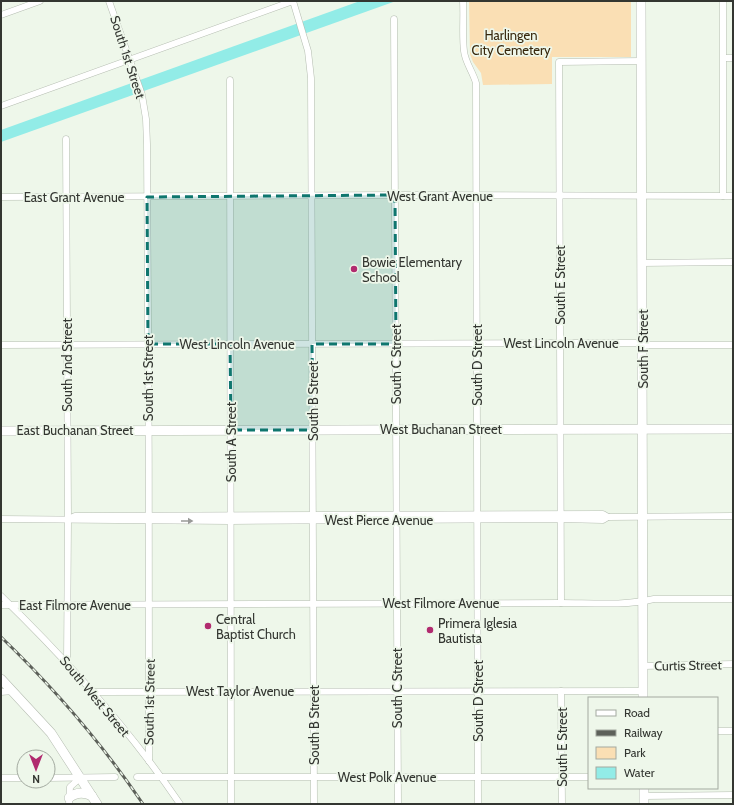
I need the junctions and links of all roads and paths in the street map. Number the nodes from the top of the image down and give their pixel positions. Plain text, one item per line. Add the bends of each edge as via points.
1 (40, 1) edge
2 (109, 1) edge
3 (293, 1) edge
4 (464, 1) edge
5 (641, 1) edge
6 (723, 1) edge
7 (1, 15) edge
8 (394, 19) dead end
9 (724, 58) junction
10 (733, 58) edge
11 (130, 60) junction
12 (642, 61) junction
13 (230, 80) dead end
14 (1, 106) edge
15 (66, 139) dead end
16 (395, 195) junction
17 (312, 196) junction
18 (476, 196) junction
19 (560, 196) junction
20 (642, 196) junction
21 (723, 196) junction
22 (733, 196) edge
23 (66, 197) junction
24 (147, 197) junction
25 (230, 197) junction
26 (1, 198) edge
27 (733, 262) edge
28 (641, 263) junction
29 (477, 343) junction
30 (561, 343) junction
31 (67, 344) junction
32 (148, 344) junction
33 (230, 344) junction
34 (312, 344) junction
35 (396, 344) junction
36 (1, 345) edge
37 (643, 345) junction
38 (733, 345) edge
39 (477, 429) junction
40 (561, 429) junction
41 (643, 429) junction
42 (733, 429) edge
43 (67, 430) junction
44 (148, 430) junction
45 (230, 430) junction
46 (313, 430) junction
47 (396, 430) junction
48 (1, 431) edge
49 (560, 516) junction
50 (642, 516) junction
51 (733, 516) edge
52 (312, 517) junction
53 (396, 517) junction
54 (478, 517) junction
55 (148, 518) junction
56 (230, 518) junction
57 (1, 519) edge
58 (68, 519) junction
59 (1, 596) edge
60 (733, 599) edge
61 (642, 602) junction
62 (397, 603) junction
63 (478, 603) junction
64 (561, 603) junction
65 (149, 604) junction
66 (231, 604) junction
67 (313, 604) junction
68 (1, 605) edge
69 (10, 605) junction
70 (68, 605) junction
71 (67, 663) junction
72 (733, 664) edge
73 (642, 666) junction
74 (1, 679) edge
75 (13, 691) junction
76 (150, 691) junction
77 (314, 691) junction
78 (397, 691) junction
79 (478, 691) junction
80 (561, 691) junction
81 (1, 692) edge
82 (93, 692) junction
83 (231, 692) junction
84 (643, 694) edge
85 (718, 731) edge
86 (733, 731) edge
87 (149, 761) junction
88 (562, 776) junction
89 (588, 776) edge
90 (115, 777) dead end
91 (137, 777) dead end
92 (162, 777) junction
93 (231, 777) junction
94 (314, 777) junction
95 (398, 777) junction
96 (478, 777) junction
97 (1, 778) edge
98 (16, 778) edge
99 (56, 778) edge
100 (80, 778) junction
101 (733, 795) edge
102 (644, 796) edge
103 (94, 800) edge
104 (69, 801) edge
105 (180, 804) edge
106 (231, 804) edge
107 (314, 804) edge
108 (398, 804) edge
109 (478, 804) edge
110 (562, 804) edge

1 - 7 street
2 - 11 street, South 1st Street
3 - 11 street
3 - 17 street, South B Street via 305,38 311,78
4 - 18 street, South D Street via 464,51 476,83
5 - 12 street, South F Street
6 - 9 street
8 - 16 street, South C Street
9 - 10 street
9 - 21 street
11 - 14 street
11 - 24 street, South 1st Street via 142,95 146,119
12 - 19 street, South E Street via 559,62
12 - 20 street, South F Street
13 - 25 street, South A Street
15 - 23 street, South 2nd Street
16 - 17 street, West Grant Avenue
16 - 18 street, West Grant Avenue
16 - 35 street, South C Street
17 - 25 street, West Grant Avenue
17 - 34 street, South B Street
18 - 19 street, West Grant Avenue
18 - 29 street, South D Street
19 - 20 street, West Grant Avenue
19 - 30 street, South E Street
20 - 21 street, West Grant Avenue
20 - 28 street, South F Street
21 - 22 street, West Grant Avenue
23 - 24 street, East Grant Avenue
23 - 26 street, East Grant Avenue
23 - 31 street, South 2nd Street
24 - 25 street, West Grant Avenue
24 - 32 street, South 1st Street
25 - 33 street, South A Street
27 - 28 street
28 - 37 street, South F Street
29 - 30 street, West Lincoln Avenue
29 - 35 street, West Lincoln Avenue
29 - 39 street, South D Street
30 - 37 street, West Lincoln Avenue
30 - 40 street, South E Street
31 - 32 street, West Lincoln Avenue
31 - 36 street, West Lincoln Avenue
31 - 43 street, South 2nd Street
32 - 33 street, West Lincoln Avenue
32 - 44 street, South 1st Street
33 - 34 street, West Lincoln Avenue
33 - 45 street, South A Street
34 - 35 street, West Lincoln Avenue
34 - 46 street, South B Street
35 - 47 street, South C Street
37 - 38 street, West Lincoln Avenue
37 - 41 street, South F Street
39 - 40 street, West Buchanan Street
39 - 47 street, West Buchanan Street
39 - 54 street, South D Street
40 - 41 street, West Buchanan Street
40 - 49 street, South E Street
41 - 42 street, West Buchanan Street
41 - 50 street, South F Street
43 - 44 street, East Buchanan Street
43 - 48 street, East Buchanan Street
43 - 58 street, South 2nd Street
44 - 45 street, West Buchanan Street
44 - 55 street, South 1st Street
45 - 46 street, West Buchanan Street
45 - 56 street, South A Street
46 - 47 street, West Buchanan Street
46 - 52 street, South B Street
47 - 53 street, South C Street
49 - 50 street, West Pierce Avenue
49 - 54 street, West Pierce Avenue
49 - 64 street, South E Street
50 - 51 street, West Pierce Avenue
50 - 61 street, South F Street
52 - 53 street, West Pierce Avenue
52 - 56 street, West Pierce Avenue
52 - 67 street, South B Street
53 - 54 street, West Pierce Avenue
53 - 62 street, South C Street
54 - 63 street, South D Street
55 - 56 street, West Pierce Avenue
55 - 58 street, West Pierce Avenue via 75,516
55 - 65 street, South 1st Street
56 - 66 street, South A Street
57 - 58 street, West Pierce Avenue
58 - 70 street, South 2nd Street
59 - 69 street, South West Street
60 - 61 street, West Filmore Avenue via 654,598
61 - 64 street, West Filmore Avenue
61 - 73 street, South F Street
62 - 63 street, West Filmore Avenue
62 - 67 street, West Filmore Avenue
62 - 78 street, South C Street
63 - 64 street, West Filmore Avenue
63 - 79 street, South D Street
65 - 66 street, West Filmore Avenue
65 - 70 street, East Filmore Avenue
65 - 76 street, South 1st Street
66 - 67 street, West Filmore Avenue
66 - 83 street, South A Street
67 - 77 street, South B Street
68 - 69 street, East Filmore Avenue
69 - 70 street, East Filmore Avenue
69 - 71 street, South West Street
70 - 71 street, South 2nd Street
71 - 82 street, South West Street
72 - 73 street, Curtis Street
73 - 84 street, South F Street
74 - 75 street
75 - 81 street
75 - 100 street via 51,733
76 - 82 street, West Taylor Avenue
76 - 83 street, West Taylor Avenue
76 - 87 street, South 1st Street
77 - 78 street, West Taylor Avenue
77 - 83 street, West Taylor Avenue
77 - 94 street, South B Street
78 - 79 street, West Taylor Avenue
78 - 95 street, South C Street
79 - 80 street, West Taylor Avenue
79 - 96 street, South D Street
80 - 84 street, West Taylor Avenue
80 - 88 street, South E Street
82 - 87 street, South West Street
83 - 93 street, South A Street
85 - 86 street
87 - 92 street, South West Street
88 - 89 street, West Polk Avenue
88 - 96 street, West Polk Avenue
88 - 110 street, South E Street
90 - 100 street
91 - 92 street, West Polk Avenue
92 - 93 street, West Polk Avenue
92 - 105 street, South West Street
93 - 94 street, West Polk Avenue
93 - 106 street, South A Street
94 - 95 street, West Polk Avenue
94 - 107 street, South B Street
95 - 96 street, West Polk Avenue
95 - 108 street, South C Street
96 - 109 street, South D Street
97 - 98 street
99 - 100 street
100 - 103 street
100 - 104 street via 70,787
101 - 102 street
103 - 104 street via 86,793 80,793 73,795

